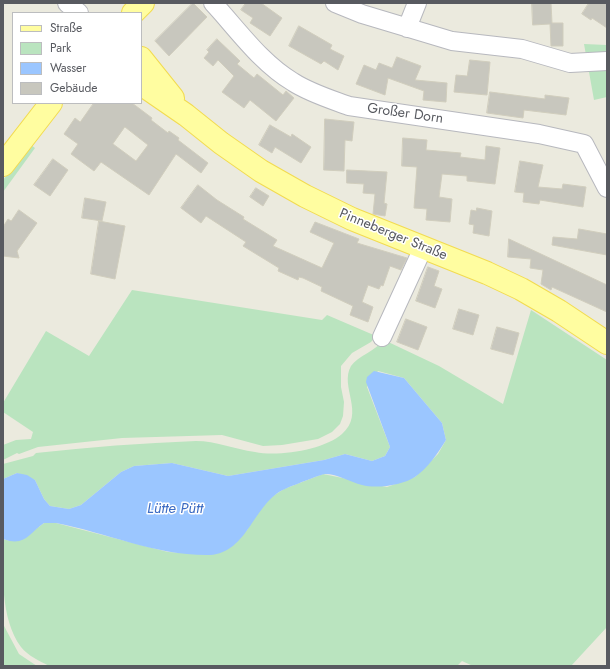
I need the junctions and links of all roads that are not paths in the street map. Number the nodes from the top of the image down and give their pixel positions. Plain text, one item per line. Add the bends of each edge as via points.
1 (67, 3) edge
2 (143, 3) edge
3 (213, 3) edge
4 (335, 3) edge
5 (417, 3) edge
6 (78, 12) edge
7 (135, 12) edge
8 (407, 28) junction
9 (142, 59) edge
10 (607, 61) edge
11 (142, 85) edge
12 (50, 104) edge
13 (186, 115) junction
14 (3, 165) edge
15 (607, 188) edge
16 (423, 248) junction
17 (382, 337) dead end
18 (607, 343) edge

1 - 6 street
2 - 7 main road
3 - 15 street, Großer Dorn via 268,65 293,83 349,106 539,134 584,144
4 - 8 street via 349,10
5 - 8 street
8 - 10 street via 452,41 522,49 570,63
9 - 13 main road, Pinneberger Straße
11 - 13 main road, Pinneberger Straße
12 - 14 main road
13 - 16 main road, Pinneberger Straße via 261,171 305,196 352,219
16 - 17 street
16 - 18 main road, Pinneberger Straße via 487,273 521,290 559,310

